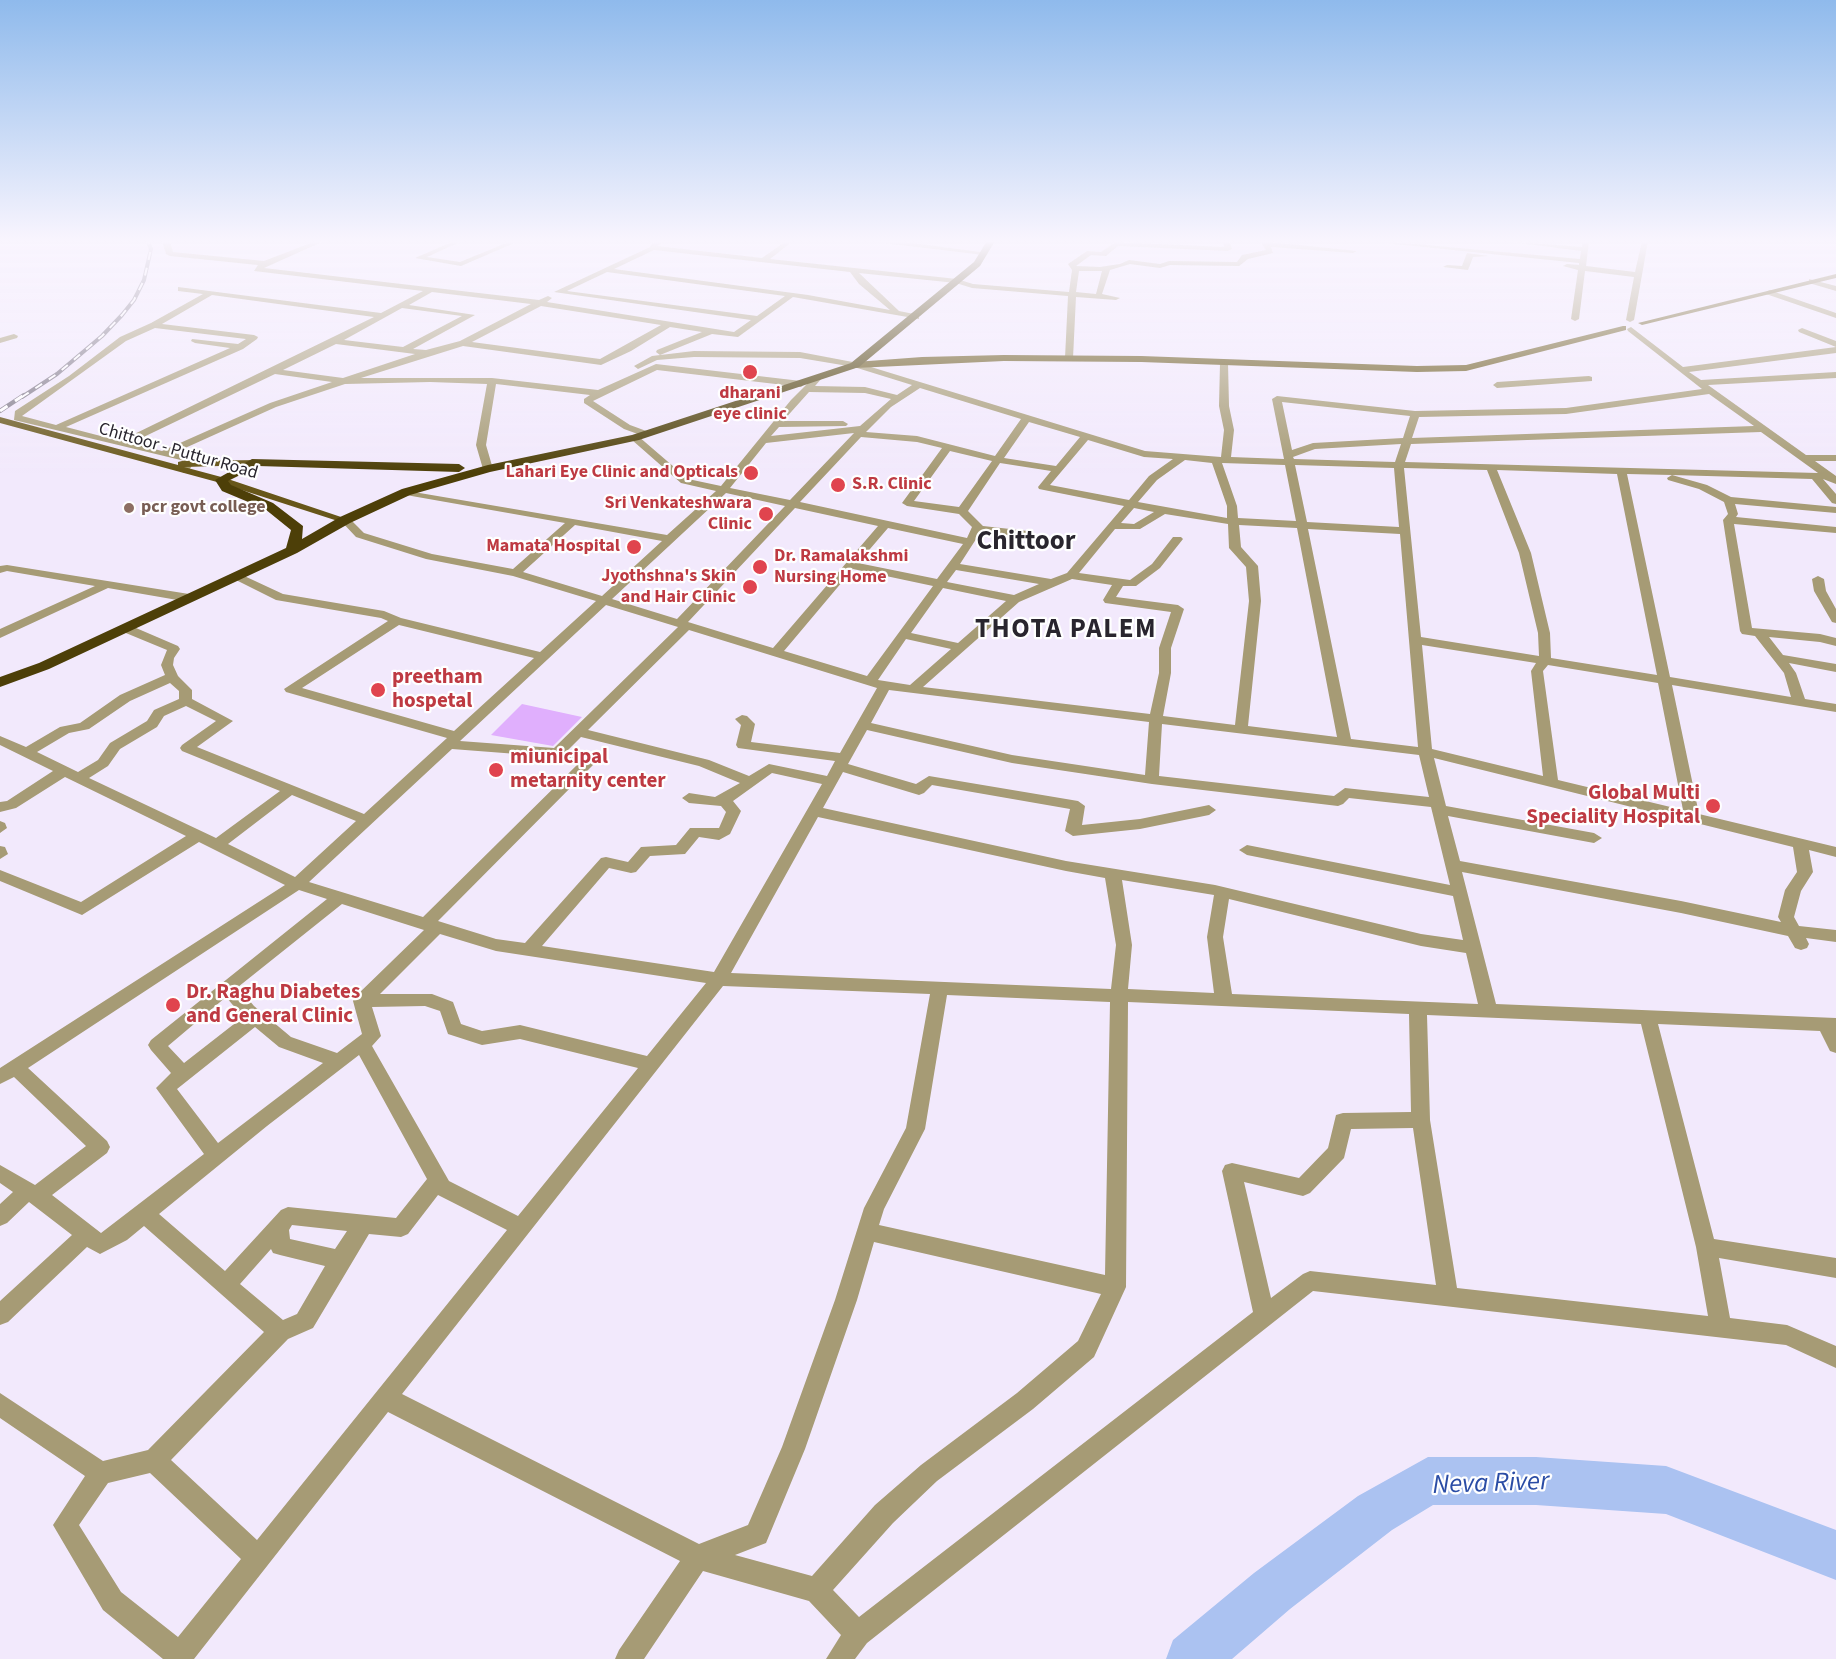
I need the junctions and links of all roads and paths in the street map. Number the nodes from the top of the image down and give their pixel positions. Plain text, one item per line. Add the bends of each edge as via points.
1 (166, 318) edge
2 (377, 318) edge
3 (464, 318) edge
4 (510, 318) edge
5 (635, 318) edge
6 (755, 318) edge
7 (914, 318) edge
8 (1071, 318) edge
9 (1629, 318) edge
10 (1661, 318) edge
11 (759, 319) joint
12 (669, 324) junction
13 (154, 325) junction
14 (1628, 326) junction
15 (1802, 330) dead end
16 (712, 331) junction
17 (14, 336) dead end
18 (0, 341) edge
19 (195, 341) dead end
20 (335, 341) junction
21 (463, 343) junction
22 (1836, 344) edge
23 (240, 347) junction
24 (404, 350) junction
25 (1836, 350) edge
26 (426, 353) junction
27 (1069, 358) junction
28 (602, 362) junction
29 (656, 363) junction
30 (1224, 363) junction
31 (855, 365) junction
32 (274, 370) junction
33 (1682, 370) junction
34 (1836, 375) edge
35 (818, 378) joint
36 (1589, 379) dead end
37 (343, 381) junction
38 (492, 381) junction
39 (1699, 383) junction
40 (804, 386) junction
41 (917, 386) junction
42 (1497, 386) dead end
43 (1710, 392) junction
44 (599, 393) junction
45 (899, 398) junction
46 (1415, 414) junction
47 (1026, 419) junction
48 (0, 420) edge
49 (776, 424) junction
50 (57, 428) junction
51 (863, 429) junction
52 (1762, 429) junction
53 (640, 436) junction
54 (1085, 436) junction
55 (763, 440) junction
56 (1406, 442) junction
57 (123, 443) junction
58 (948, 447) junction
59 (1183, 457) junction
60 (158, 458) junction
61 (1290, 458) junction
62 (1802, 458) junction
63 (1836, 458) edge
64 (998, 460) junction
65 (1221, 460) junction
66 (256, 462) junction
67 (1398, 465) junction
68 (1146, 466) junction
69 (186, 467) junction
70 (1491, 467) junction
71 (488, 469) junction
72 (1058, 469) junction
73 (1621, 472) junction
74 (1814, 476) junction
75 (1831, 478) edge
76 (221, 480) junction
77 (722, 491) junction
78 (406, 492) junction
79 (1728, 500) junction
80 (1836, 501) edge
81 (1130, 503) junction
82 (793, 506) junction
83 (1164, 510) junction
84 (1836, 510) edge
85 (962, 511) junction
86 (345, 520) junction
87 (1728, 520) junction
88 (573, 521) junction
89 (1233, 521) junction
90 (885, 524) junction
91 (1301, 525) junction
92 (1111, 526) junction
93 (976, 529) junction
94 (1836, 530) edge
95 (1405, 531) junction
96 (1028, 534) dead end
97 (669, 539) junction
98 (1177, 539) dead end
99 (970, 542) junction
100 (292, 550) junction
101 (850, 565) junction
102 (953, 566) junction
103 (0, 570) edge
104 (515, 573) junction
105 (1071, 575) junction
106 (236, 576) junction
107 (1818, 579) dead end
108 (1052, 583) junction
109 (1119, 583) junction
110 (106, 585) junction
111 (939, 585) junction
112 (189, 598) junction
113 (603, 599) junction
114 (1015, 599) junction
115 (1836, 620) edge
116 (397, 621) junction
117 (683, 624) junction
118 (125, 628) junction
119 (1759, 632) junction
120 (0, 634) edge
121 (903, 635) junction
122 (1415, 640) junction
123 (1836, 642) edge
124 (960, 647) junction
125 (776, 652) junction
126 (542, 656) junction
127 (1780, 658) junction
128 (1545, 661) junction
129 (1836, 668) edge
130 (172, 677) junction
131 (1665, 681) junction
132 (0, 682) edge
133 (877, 683) junction
134 (913, 689) junction
135 (186, 701) junction
136 (1799, 702) junction
137 (1836, 708) edge
138 (742, 719) dead end
139 (1156, 719) junction
140 (863, 725) junction
141 (1241, 729) junction
142 (578, 732) junction
143 (0, 740) edge
144 (452, 740) junction
145 (1345, 742) junction
146 (1425, 752) junction
147 (26, 753) junction
148 (557, 753) junction
149 (838, 768) junction
150 (71, 775) junction
151 (1152, 780) junction
152 (750, 782) junction
153 (1551, 782) junction
154 (291, 789) junction
155 (689, 798) dead end
156 (723, 799) junction
157 (1439, 806) junction
158 (0, 807) edge
159 (1209, 810) dead end
160 (814, 811) junction
161 (1692, 816) junction
162 (366, 820) junction
163 (198, 836) junction
164 (1594, 838) dead end
165 (1800, 843) junction
166 (217, 845) junction
167 (1247, 850) dead end
168 (1836, 852) edge
169 (1453, 865) junction
170 (1112, 873) junction
171 (0, 875) edge
172 (297, 884) junction
173 (1222, 892) junction
174 (1460, 892) junction
175 (340, 897) junction
176 (431, 925) junction
177 (1836, 936) edge
178 (1797, 938) junction
179 (1473, 948) junction
180 (529, 950) junction
181 (719, 978) junction
182 (227, 986) junction
183 (940, 988) junction
184 (1119, 995) junction
185 (1224, 1000) junction
186 (362, 1001) junction
187 (1418, 1008) junction
188 (1489, 1011) junction
189 (256, 1017) junction
190 (1648, 1017) junction
191 (1831, 1025) edge
192 (362, 1044) junction
193 (1836, 1046) edge
194 (339, 1061) junction
195 (651, 1064) junction
196 (7, 1072) edge
197 (183, 1074) junction
198 (1421, 1120) junction
199 (216, 1155) junction
200 (0, 1173) edge
201 (439, 1179) junction
202 (32, 1193) junction
203 (144, 1214) junction
204 (0, 1216) edge
205 (364, 1224) junction
206 (278, 1227) junction
207 (521, 1227) junction
208 (867, 1231) junction
209 (87, 1234) junction
210 (1706, 1247) junction
211 (340, 1260) junction
212 (1836, 1268) edge
213 (226, 1284) junction
214 (1115, 1287) junction
215 (1448, 1297) junction
216 (0, 1315) edge
217 (1265, 1317) junction
218 (1721, 1328) junction
219 (280, 1332) junction
220 (1836, 1357) edge
221 (385, 1398) junction
222 (0, 1404) edge
223 (154, 1460) junction
224 (101, 1473) junction
225 (698, 1557) junction
226 (258, 1558) junction
227 (816, 1590) junction
228 (858, 1634) junction
229 (178, 1658) edge
230 (628, 1659) edge
231 (839, 1659) edge

1 - 13 street
2 - 20 street
3 - 24 street
4 - 21 street
5 - 12 street
6 - 11 street
7 - 31 highway
8 - 27 street
9 - 14 street
10 - 14 main road
11 - 16 street via 735,334
12 - 16 street
12 - 28 street
13 - 23 street via 254,337
13 - 50 street via 123,339 18,413 17,418
14 - 30 main road via 1466,368
14 - 33 street
15 - 22 street
16 - 29 street via 656,354
17 - 18 street
19 - 23 street
20 - 24 street
20 - 32 street
21 - 26 street
21 - 28 street
23 - 50 street
24 - 26 street
25 - 33 street
26 - 37 street
27 - 30 main road
27 - 31 main road via 945,359
28 - 29 street
29 - 31 street via 694,354 800,355
29 - 40 street
29 - 44 street
30 - 65 street via 1224,406 1229,430
31 - 35 highway
31 - 41 street
32 - 37 street
32 - 57 street
33 - 39 street
34 - 39 street
35 - 40 street
36 - 42 street
37 - 38 street
37 - 60 street via 273,405
38 - 44 street
38 - 71 street via 481,445
39 - 43 street
40 - 45 street via 864,390
40 - 49 street
40 - 53 highway
41 - 45 street
41 - 47 street
43 - 46 street via 1566,411
43 - 52 street
44 - 53 street via 587,401
45 - 51 street
46 - 56 street
46 - 61 street via 1277,399
47 - 54 street
47 - 64 street
48 - 60 main road, Chittoor - Puttur Road
49 - 51 street
49 - 55 street
50 - 57 street
51 - 55 street
51 - 58 street
51 - 82 street
52 - 56 street
52 - 62 street
53 - 71 highway
53 - 77 street via 685,481
54 - 68 street
54 - 72 street
55 - 77 street
56 - 61 street via 1313,446
56 - 67 street
57 - 60 street
58 - 64 street
58 - 85 street via 907,503
59 - 65 street
59 - 68 street
59 - 68 street
60 - 69 main road, Chittoor - Puttur Road
61 - 65 street
61 - 67 street
61 - 91 street
62 - 63 street
62 - 75 street
64 - 72 street
64 - 85 street
65 - 89 street
66 - 69 main road
66 - 71 highway
66 - 76 highway
67 - 70 street
67 - 95 street
68 - 81 street
69 - 76 main road, Chittoor - Puttur Road
70 - 73 street
70 - 128 street via 1525,553 1544,633
71 - 78 highway
72 - 81 street via 1043,487
73 - 74 street
73 - 79 street via 1685,481
73 - 131 street
74 - 75 street
74 - 80 street
76 - 86 main road, Chittoor - Puttur Road
76 - 100 highway via 226,488 269,506 298,529
77 - 82 street
77 - 97 street
78 - 86 highway
78 - 88 street
79 - 84 street
79 - 87 street via 1734,514
81 - 83 street
81 - 92 street
82 - 90 street
82 - 117 street
83 - 89 street
83 - 92 street via 1136,527
85 - 93 street via 978,526
86 - 100 highway
86 - 104 street via 360,535 430,556
87 - 94 street
87 - 119 street via 1746,631
88 - 97 street
88 - 104 street
89 - 91 street
89 - 141 street via 1235,548 1252,566 1255,601
90 - 99 street
90 - 101 street
91 - 95 street
91 - 145 street
92 - 105 street
93 - 96 street
93 - 99 street
95 - 122 street
97 - 113 street
98 - 109 street via 1156,566 1132,584
99 - 102 street
100 - 106 highway
101 - 111 street
101 - 125 street
102 - 108 street
102 - 111 street
103 - 110 street
104 - 113 street
105 - 108 street
105 - 109 street
106 - 112 highway
106 - 116 street via 280,597 384,615
107 - 115 street
108 - 114 street
109 - 139 street via 1109,600 1178,609 1164,648 1165,673
110 - 112 street
110 - 120 street
111 - 114 street
111 - 121 street
112 - 118 highway
113 - 117 street
113 - 126 street
114 - 124 street
116 - 126 street
116 - 144 street via 291,689
117 - 125 street
117 - 142 street
118 - 130 street via 174,649 168,658
118 - 132 highway
119 - 123 street
119 - 127 street
121 - 124 street
121 - 133 street
122 - 128 street
122 - 146 street
124 - 134 street
125 - 133 street
126 - 144 street
127 - 129 street
127 - 136 street via 1790,673
128 - 131 street
128 - 153 street via 1536,671
130 - 135 street via 185,690
130 - 147 street via 125,698 84,726 65,730
131 - 136 street
131 - 161 street
133 - 134 street
133 - 140 street
134 - 139 street
135 - 150 street via 159,713 152,724 114,747 103,763
135 - 154 street via 226,721 187,748
136 - 137 street
138 - 149 street via 748,724 743,745
139 - 141 street
139 - 151 street
140 - 149 street
140 - 151 street via 1012,759
141 - 145 street
142 - 148 street
142 - 152 street via 704,763
143 - 147 street
144 - 148 street
144 - 162 street
145 - 146 street
146 - 153 street
146 - 157 street
147 - 150 street
148 - 176 street via 588,762
149 - 152 street via 769,768
149 - 159 street via 919,790 929,780 1078,806 1073,831 1140,824
149 - 160 street
150 - 158 street
150 - 163 street
151 - 157 street via 1338,801 1345,793
152 - 156 street
153 - 161 street
154 - 162 street
154 - 166 street
155 - 156 street via 717,802
156 - 180 street via 734,811 725,831 718,836 695,831 680,850 646,851 631,868 606,862
157 - 164 street
157 - 169 street
160 - 170 street via 1054,864
160 - 181 street
161 - 165 street
162 - 172 street
163 - 166 street
163 - 171 street via 82,909
165 - 168 street
165 - 178 street via 1805,872 1793,890 1786,917
166 - 172 street
167 - 174 street
169 - 174 street
169 - 178 street via 1681,907
170 - 173 street
170 - 184 street via 1124,945
172 - 175 street
172 - 196 street
173 - 179 street via 1421,940
173 - 185 street via 1215,937
174 - 179 street
175 - 176 street
175 - 182 street
176 - 180 street via 496,945
176 - 186 street
177 - 178 street
179 - 188 street
180 - 181 street
181 - 183 street
181 - 195 street
182 - 189 street
182 - 197 street via 157,1045
183 - 184 street
183 - 208 street via 915,1129 874,1208
184 - 185 street
184 - 214 street
185 - 187 street
186 - 192 street via 372,1036
186 - 195 street via 426,999 447,1007 454,1029 482,1038 520,1032
187 - 188 street
187 - 198 street
188 - 190 street
189 - 194 street via 285,1042
189 - 197 street
190 - 191 street
190 - 210 street
191 - 193 street
192 - 194 street
192 - 201 street
194 - 199 street
195 - 207 street
196 - 202 street via 100,1147
197 - 199 street via 165,1088
198 - 215 street
198 - 217 street via 1343,1121 1337,1152 1302,1187 1232,1171
199 - 203 street
200 - 202 street
201 - 205 street via 401,1228
201 - 207 street via 441,1187
202 - 204 street
202 - 209 street
203 - 209 street via 100,1245
203 - 213 street
205 - 206 street via 288,1216
205 - 211 street
206 - 211 street via 280,1246
206 - 213 street
207 - 221 street
208 - 214 street
208 - 225 street via 794,1449 757,1534
209 - 216 street
210 - 212 street
210 - 218 street
211 - 219 street via 305,1321
213 - 219 street
214 - 227 street via 1086,1349 929,1473 884,1514
215 - 217 street via 1310,1281
215 - 218 street
217 - 228 street
218 - 220 street via 1787,1335
219 - 223 street
221 - 225 street
221 - 226 street
222 - 224 street
223 - 224 street
223 - 226 street
224 - 229 street via 65,1525 112,1601
225 - 227 street
225 - 230 street
226 - 229 street
227 - 228 street
228 - 231 street

